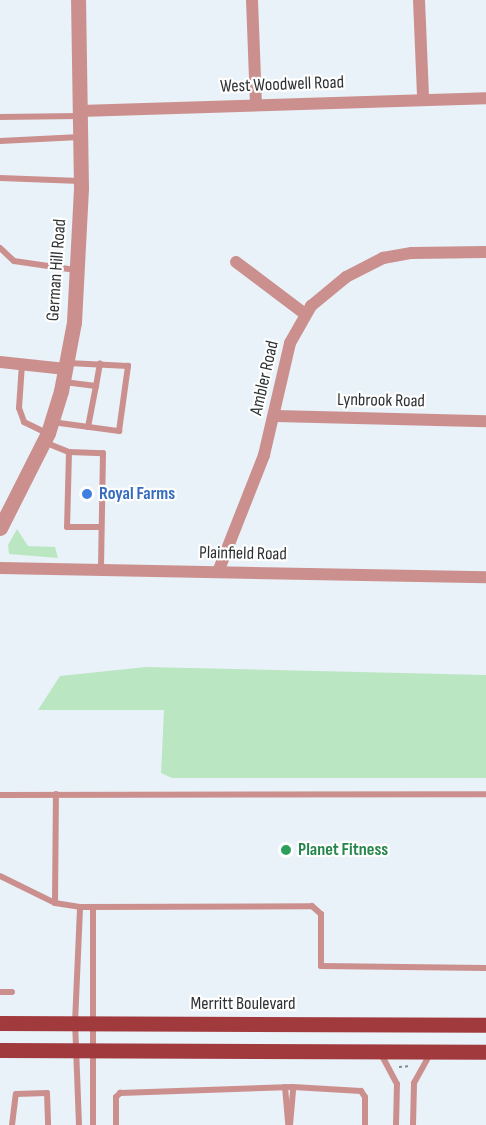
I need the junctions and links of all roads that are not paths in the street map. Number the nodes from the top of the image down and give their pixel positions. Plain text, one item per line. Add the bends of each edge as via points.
1 (78, 0) edge
2 (252, 0) edge
3 (419, 0) edge
4 (423, 97) junction
5 (486, 98) edge
6 (256, 104) junction
7 (80, 113) junction
8 (0, 117) edge
9 (81, 137) junction
10 (0, 141) edge
11 (0, 178) edge
12 (81, 181) junction
13 (0, 248) edge
14 (486, 252) edge
15 (236, 262) dead end
16 (79, 271) junction
17 (305, 314) junction
18 (0, 362) edge
19 (100, 363) junction
20 (22, 364) junction
21 (66, 372) junction
22 (96, 386) junction
23 (276, 416) junction
24 (486, 421) edge
25 (88, 427) junction
26 (48, 432) junction
27 (69, 452) junction
28 (69, 472) junction
29 (77, 472) dead end
30 (68, 484) junction
31 (76, 484) dead end
32 (68, 503) junction
33 (76, 503) dead end
34 (68, 514) junction
35 (75, 514) dead end
36 (101, 527) junction
37 (0, 528) edge
38 (0, 568) edge
39 (101, 570) junction
40 (218, 572) junction
41 (486, 577) edge
42 (56, 794) junction
43 (486, 794) edge
44 (0, 795) edge
45 (0, 876) edge
46 (56, 903) junction
47 (80, 907) junction
48 (93, 908) junction
49 (486, 968) edge
50 (12, 992) dead end
51 (0, 993) edge
52 (0, 1023) edge
53 (75, 1023) junction
54 (94, 1023) junction
55 (486, 1025) edge
56 (0, 1050) edge
57 (77, 1051) junction
58 (93, 1051) junction
59 (380, 1052) junction
60 (431, 1052) junction
61 (486, 1052) edge
62 (285, 1087) junction
63 (293, 1087) junction
64 (12, 1125) edge
65 (48, 1125) edge
66 (79, 1125) edge
67 (93, 1125) edge
68 (116, 1125) edge
69 (289, 1125) edge
70 (365, 1125) edge
71 (396, 1125) edge
72 (412, 1125) edge

1 - 7 street, German Hill Road
2 - 6 street
3 - 4 street
4 - 5 street, West Woodwell Road
4 - 6 street, West Woodwell Road
6 - 7 street, West Woodwell Road
7 - 8 lane
7 - 9 street, German Hill Road
9 - 10 lane
9 - 12 street, German Hill Road
11 - 12 lane
12 - 16 street, German Hill Road
13 - 16 lane via 14,261
14 - 17 street, Ambler Road via 412,253 372,262 331,287
15 - 17 street
16 - 21 street, German Hill Road
17 - 23 street, Ambler Road via 285,358
18 - 20 street
19 - 21 lane
19 - 22 lane
19 - 25 lane via 128,366 119,431
20 - 21 street
20 - 26 lane via 20,408 24,422
21 - 22 lane
21 - 26 street, German Hill Road
22 - 25 lane
23 - 24 street, Lynbrook Road
23 - 40 street, Ambler Road
25 - 26 lane
26 - 27 lane
26 - 37 street, German Hill Road
27 - 28 lane
27 - 36 lane via 103,453
28 - 29 lane
28 - 30 lane
30 - 31 lane
30 - 32 lane
32 - 33 lane
32 - 34 lane
34 - 35 lane
34 - 36 lane via 67,527
36 - 39 lane
38 - 39 street, Plainfield Road
39 - 40 street, Plainfield Road
40 - 41 street, Plainfield Road
42 - 43 lane
42 - 44 lane
42 - 46 lane
45 - 46 lane
46 - 47 lane
47 - 48 lane
47 - 53 lane
48 - 49 lane via 312,906 321,914 321,966
48 - 54 lane
50 - 51 lane
52 - 53 main road, Merritt Boulevard
53 - 54 main road, Merritt Boulevard
53 - 57 lane
54 - 55 main road, Merritt Boulevard
54 - 58 lane
56 - 57 main road
57 - 58 main road
57 - 66 lane
58 - 59 main road
58 - 67 lane
59 - 60 main road
59 - 71 lane via 397,1084
60 - 61 main road
60 - 72 lane via 414,1083
62 - 63 lane
62 - 68 lane via 120,1093 116,1097
62 - 69 lane
63 - 69 lane
63 - 70 lane via 361,1090 365,1097
64 - 65 lane via 16,1094 47,1093

